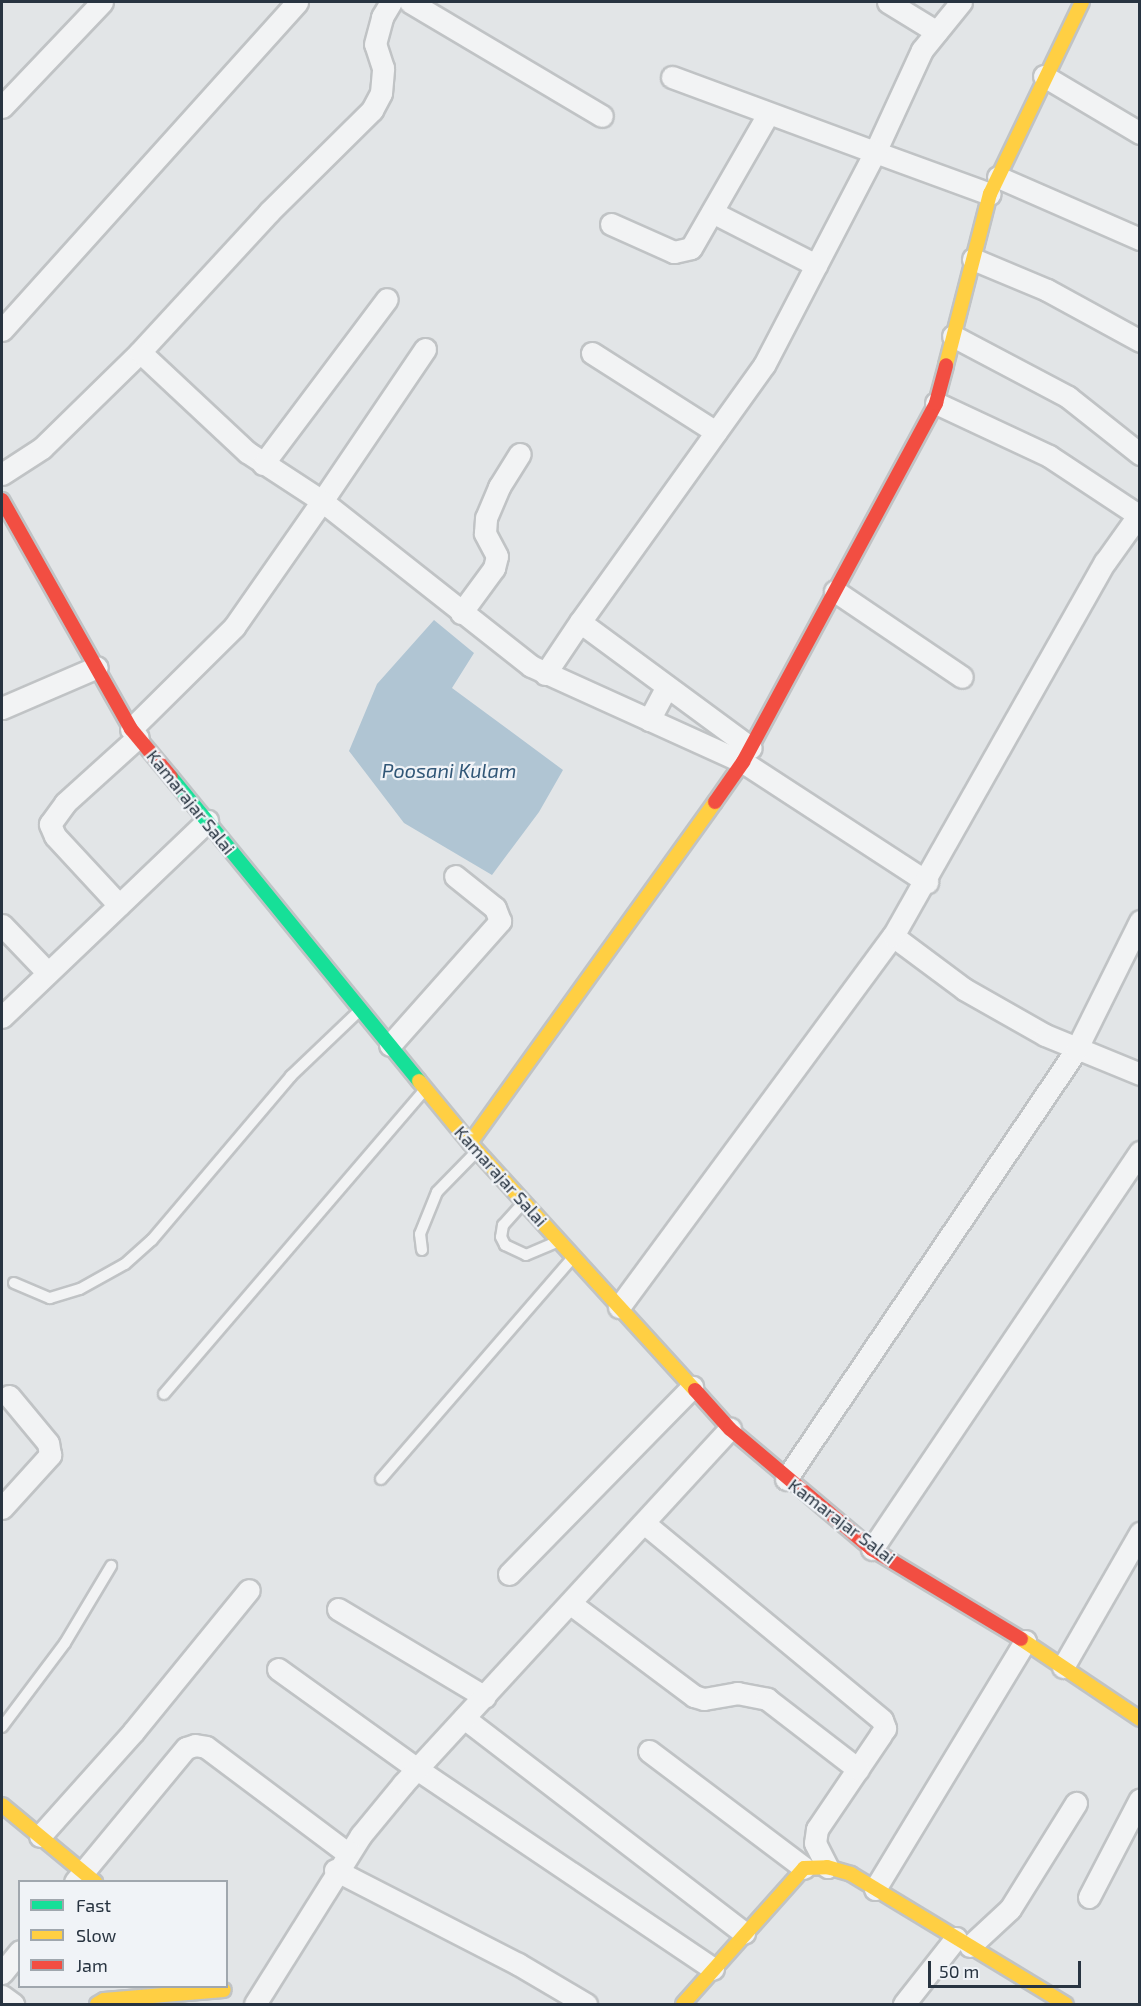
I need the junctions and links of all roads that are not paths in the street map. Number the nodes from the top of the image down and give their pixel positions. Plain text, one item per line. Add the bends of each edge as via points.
1 (102, 2) edge
2 (297, 2) edge
3 (391, 2) edge
4 (410, 2) edge
5 (888, 2) edge
6 (962, 2) edge
7 (1082, 2) edge
8 (937, 32) junction
9 (1044, 76) junction
10 (672, 77) dead end
11 (2, 107) edge
12 (768, 114) junction
13 (602, 116) dead end
14 (1140, 133) edge
15 (875, 152) junction
16 (994, 186) junction
17 (712, 212) junction
18 (611, 224) dead end
19 (1140, 239) edge
20 (973, 259) junction
21 (816, 265) junction
22 (387, 299) dead end
23 (2, 330) edge
24 (953, 336) junction
25 (1140, 341) edge
26 (425, 349) dead end
27 (140, 352) junction
28 (592, 353) dead end
29 (936, 403) junction
30 (716, 432) junction
31 (520, 454) dead end
32 (1140, 454) edge
33 (263, 464) junction
34 (2, 474) edge
35 (2, 500) edge
36 (322, 501) junction
37 (1139, 514) edge
38 (835, 591) junction
39 (461, 613) junction
40 (580, 622) junction
41 (97, 668) junction
42 (545, 674) junction
43 (962, 677) dead end
44 (667, 687) junction
45 (2, 708) edge
46 (649, 720) junction
47 (135, 733) junction
48 (747, 755) junction
49 (207, 821) junction
50 (455, 876) dead end
51 (927, 882) junction
52 (119, 905) junction
53 (2, 925) edge
54 (1137, 931) edge
55 (893, 936) junction
56 (48, 973) junction
57 (361, 1009) junction
58 (2, 1017) edge
59 (390, 1045) junction
60 (1076, 1050) junction
61 (1140, 1074) edge
62 (425, 1088) junction
63 (474, 1147) junction
64 (1140, 1152) edge
65 (524, 1202) junction
66 (559, 1241) junction
67 (422, 1250) dead end
68 (573, 1256) junction
69 (14, 1283) dead end
70 (620, 1307) junction
71 (692, 1387) junction
72 (164, 1394) dead end
73 (9, 1396) dead end
74 (730, 1429) junction
75 (381, 1479) dead end
76 (786, 1479) junction
77 (2, 1508) edge
78 (644, 1523) junction
79 (1140, 1533) edge
80 (872, 1549) junction
81 (111, 1566) dead end
82 (509, 1574) dead end
83 (249, 1590) dead end
84 (571, 1604) junction
85 (338, 1609) dead end
86 (1025, 1641) junction
87 (1063, 1667) junction
88 (278, 1669) dead end
89 (485, 1697) junction
90 (464, 1718) junction
91 (1140, 1719) edge
92 (2, 1727) edge
93 (649, 1751) dead end
94 (417, 1769) junction
95 (858, 1769) junction
96 (1140, 1799) edge
97 (1076, 1803) dead end
98 (2, 1805) edge
99 (40, 1836) junction
100 (341, 1861) junction
101 (804, 1868) junction
102 (827, 1868) junction
103 (84, 1878) edge
104 (875, 1889) junction
105 (1089, 1898) dead end
106 (744, 1933) junction
107 (963, 1942) junction
108 (18, 1953) edge
109 (713, 1969) junction
110 (2, 1973) edge
111 (222, 1988) edge
112 (2, 1996) edge
113 (1041, 1998) edge
114 (13, 2004) edge
115 (96, 2004) edge
116 (238, 2004) edge
117 (255, 2004) edge
118 (586, 2004) edge
119 (683, 2004) edge
120 (904, 2004) edge
121 (1066, 2004) edge

1 - 11 street
2 - 23 street
3 - 27 street via 382,17 375,44 383,68 381,93 372,110 269,212
4 - 13 street
5 - 8 street
6 - 8 street
7 - 9 street
8 - 15 street via 922,50
9 - 14 street
9 - 16 street
10 - 12 street
12 - 15 street
12 - 17 street
15 - 16 street
15 - 21 street
16 - 19 street
16 - 20 street
17 - 18 street via 691,248 682,253
17 - 21 street
20 - 24 street
20 - 25 street via 1047,290
21 - 30 street via 764,365
22 - 33 street
24 - 29 street
24 - 32 street via 1068,397
26 - 36 street
27 - 33 street
27 - 34 street via 42,448
28 - 30 street
29 - 37 street via 1049,456
29 - 38 street
30 - 40 street
31 - 39 street via 499,487 486,518 485,533 497,556 494,568
33 - 36 street
35 - 41 street, Kamarajar Salai
36 - 39 street
36 - 47 street via 234,627
37 - 51 street via 1105,562
38 - 43 street
38 - 48 street
39 - 42 street
40 - 42 street
40 - 44 street
41 - 45 street
41 - 47 street, Kamarajar Salai
42 - 46 street
44 - 46 street
44 - 48 street
46 - 48 street
47 - 49 street, Kamarajar Salai
47 - 52 street via 65,803 50,824 55,837
48 - 51 street
48 - 63 street
49 - 52 street
49 - 57 street, Kamarajar Salai
50 - 59 street via 495,908 500,921
51 - 55 street
52 - 56 street
53 - 56 street
54 - 60 street
55 - 60 street via 964,989
55 - 70 street
56 - 58 street
57 - 59 street, Kamarajar Salai
57 - 69 lane via 291,1076 152,1240 125,1264 80,1289 50,1298
59 - 62 street, Kamarajar Salai
60 - 61 street
60 - 76 street
62 - 63 street, Kamarajar Salai
62 - 72 lane
63 - 65 street, Kamarajar Salai
63 - 67 lane via 431,1203 420,1234
64 - 80 street
65 - 66 street, Kamarajar Salai
65 - 66 lane via 503,1225 501,1237 505,1245 526,1255
66 - 68 street, Kamarajar Salai
68 - 70 street, Kamarajar Salai
68 - 75 lane
70 - 71 street, Kamarajar Salai
71 - 74 street, Kamarajar Salai
71 - 82 street
73 - 77 street via 48,1443 50,1455
74 - 76 street, Kamarajar Salai
74 - 78 street
76 - 80 street, Kamarajar Salai
78 - 84 street
78 - 95 street via 882,1720 885,1728
79 - 87 street
80 - 86 street, Kamarajar Salai
81 - 92 lane via 61,1650
83 - 99 street via 133,1732
84 - 89 street
84 - 95 street via 694,1696 704,1699 737,1693 767,1699
85 - 89 street
86 - 87 street, Kamarajar Salai
86 - 104 street
87 - 91 street, Kamarajar Salai
88 - 94 street
89 - 90 street
90 - 94 street
90 - 106 street
93 - 101 street
94 - 100 street
94 - 109 street
95 - 102 street via 817,1829 815,1843
96 - 105 street
97 - 107 street via 1010,1909
98 - 99 street
99 - 103 street
100 - 103 street via 206,1747 195,1745 186,1749
100 - 117 street
100 - 118 street
101 - 102 street
101 - 106 street
102 - 104 street via 851,1874
104 - 107 street
106 - 109 street
107 - 113 street
107 - 120 street
108 - 110 street
109 - 119 street
111 - 115 street
111 - 116 street
112 - 114 street
113 - 121 street

